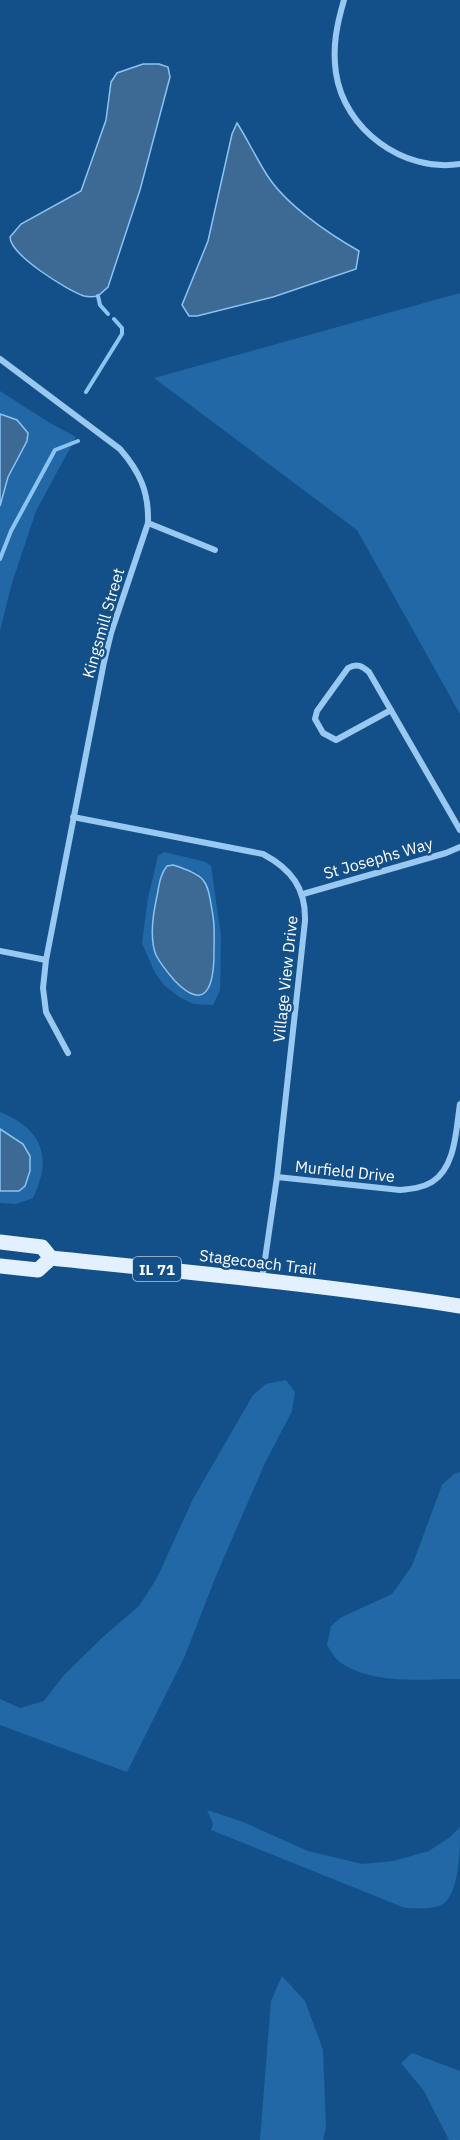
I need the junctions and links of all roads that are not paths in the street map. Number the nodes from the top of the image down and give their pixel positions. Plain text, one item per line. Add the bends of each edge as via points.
1 (344, 0) edge
2 (460, 164) edge
3 (0, 359) edge
4 (148, 524) junction
5 (215, 550) dead end
6 (391, 710) junction
7 (73, 817) junction
8 (460, 831) edge
9 (460, 847) edge
10 (303, 894) junction
11 (0, 951) edge
12 (46, 960) junction
13 (68, 1053) dead end
14 (460, 1104) edge
15 (277, 1178) junction
16 (0, 1242) edge
17 (51, 1258) junction
18 (0, 1266) edge
19 (262, 1280) junction
20 (460, 1306) edge

1 - 2 street via 334,51 336,74 351,112 365,131 398,154 435,165
3 - 4 street, Kingsmill Street via 120,448 135,466 144,488
4 - 5 street
4 - 7 street, Kingsmill Street via 111,633
6 - 6 street via 369,672 354,665 346,669 315,719 323,733 336,740
6 - 8 street
7 - 10 street, Village View Drive via 263,854 286,870
7 - 12 street, Kingsmill Street
9 - 10 street, St Josephs Way
10 - 15 street, Village View Drive via 305,921
11 - 12 street
12 - 13 street, Kingsmill Street via 46,1012
14 - 15 street, Murfield Drive via 445,1169 433,1181 419,1187 400,1190
15 - 19 street, Village View Drive
16 - 17 main road, Stagecoach Trail / IL 71 via 42,1246
17 - 18 main road, Stagecoach Trail / IL 71 via 38,1270
17 - 19 main road, Stagecoach Trail / IL 71
19 - 20 main road, Stagecoach Trail / IL 71

